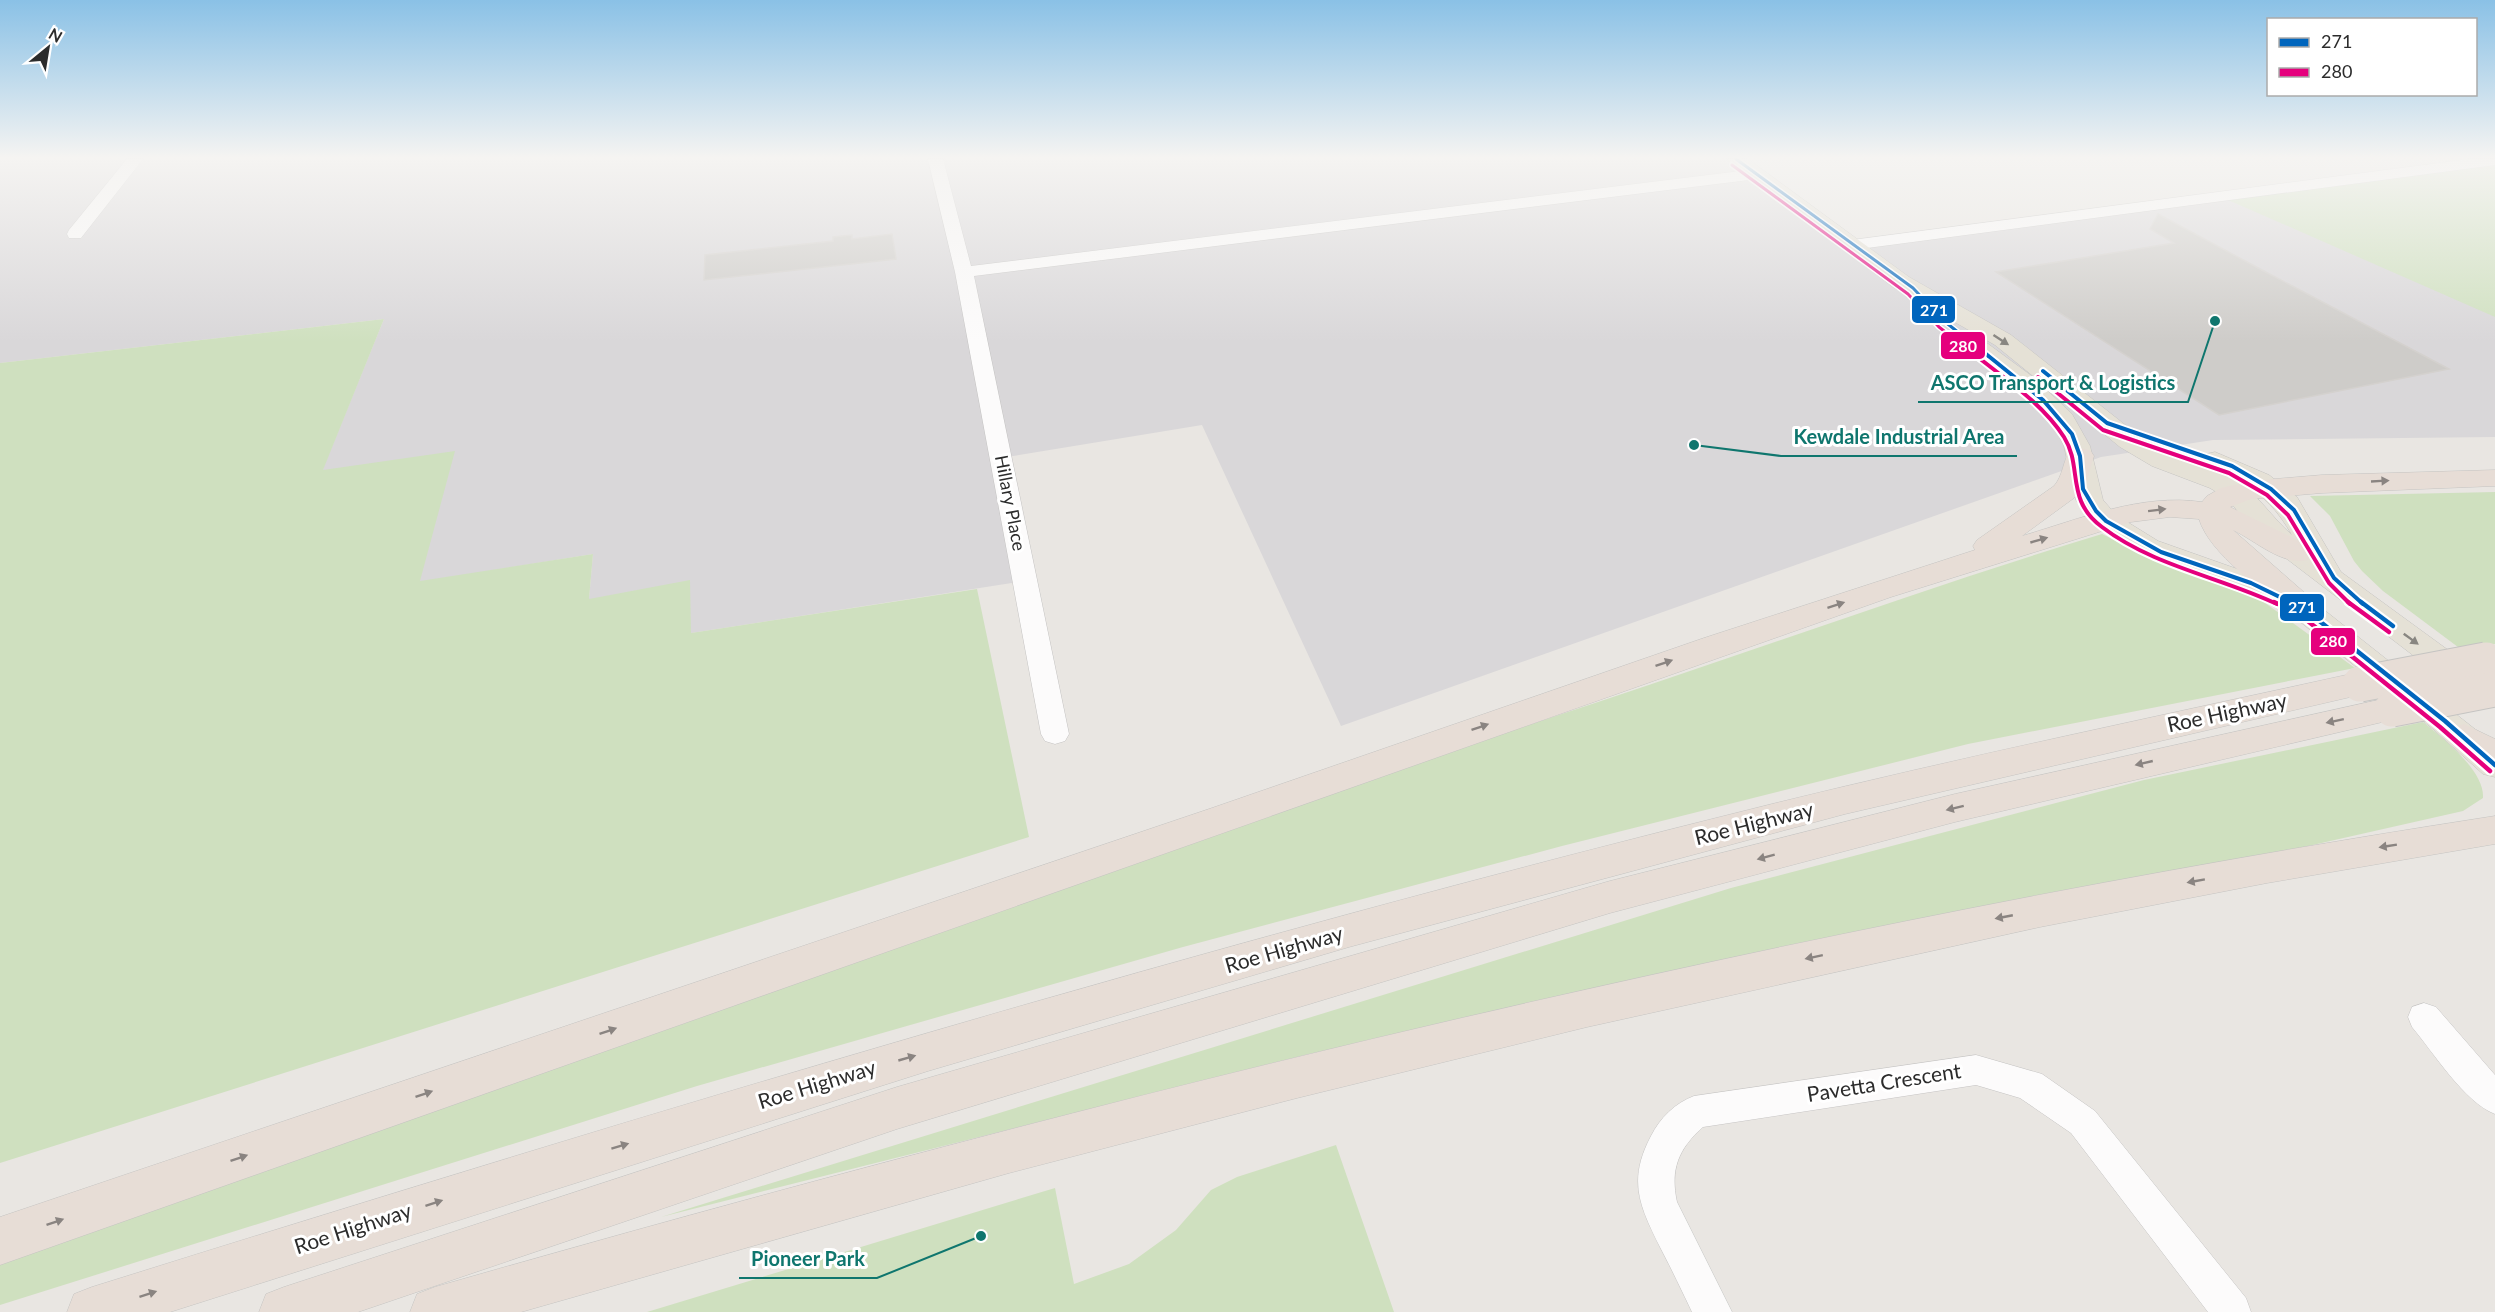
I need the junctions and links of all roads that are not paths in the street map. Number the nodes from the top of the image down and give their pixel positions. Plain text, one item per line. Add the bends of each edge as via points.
1 (86, 220) edge
2 (950, 220) edge
3 (1383, 220) edge
4 (1820, 220) edge
5 (2034, 220) edge
6 (75, 234) dead end
7 (1852, 244) junction
8 (964, 272) junction
9 (1913, 288) junction
10 (2080, 456) junction
11 (2495, 478) edge
12 (2239, 481) junction
13 (2322, 484) junction
14 (2271, 489) junction
15 (2213, 513) junction
16 (2106, 521) junction
17 (2297, 553) junction
18 (1963, 562) junction
19 (2347, 592) junction
20 (2303, 608) junction
21 (2492, 669) edge
22 (2495, 701) edge
23 (1055, 734) dead end
24 (2464, 737) junction
25 (2495, 755) edge
26 (2495, 765) edge
27 (2495, 830) edge
28 (2439, 838) junction
29 (2495, 844) edge
30 (2424, 1017) dead end
31 (2495, 1098) edge
32 (0, 1241) edge
33 (92, 1312) edge
34 (284, 1312) edge
35 (435, 1312) edge
36 (1713, 1312) edge
37 (2232, 1312) edge

1 - 6 street
2 - 8 street, Hillary Place
3 - 8 street
4 - 7 main road
5 - 7 street
7 - 9 main road
8 - 23 street, Hillary Place
9 - 10 main road via 1944,321 2043,400 2072,434
9 -> 12 main road via 2003,340 2107,423
10 - 16 main road via 2083,489
10 - 18 highway via 2072,483 2064,492
13 -> 11 highway
12 - 13 highway via 2278,479
12 - 14 highway
12 - 15 highway via 2217,502
12 - 17 main road via 2264,526
13 - 14 highway
14 - 19 main road via 2294,510 2320,558
16 -> 15 highway via 2160,509
15 - 17 highway via 2250,525
15 - 20 highway via 2225,540
18 -> 16 highway
16 - 20 main road via 2161,552 2261,587
17 - 19 main road
32 -> 18 highway
19 -> 22 main road
20 - 24 main road
33 -> 21 highway, Roe Highway, bridge via 882,1065 1260,956 1771,819 2361,684
21 -> 34 highway, Roe Highway, bridge via 2392,709 1955,808 1610,897 897,1108
24 - 25 highway
24 - 26 main road
27 - 28 highway
28 - 29 highway
28 -> 35 highway via 1936,930 1349,1064 934,1171
30 - 31 street
36 - 37 street, Pavetta Crescent via 1659,1206 1655,1190 1658,1157 1673,1129 1695,1112 1976,1070 2030,1086 2083,1122

